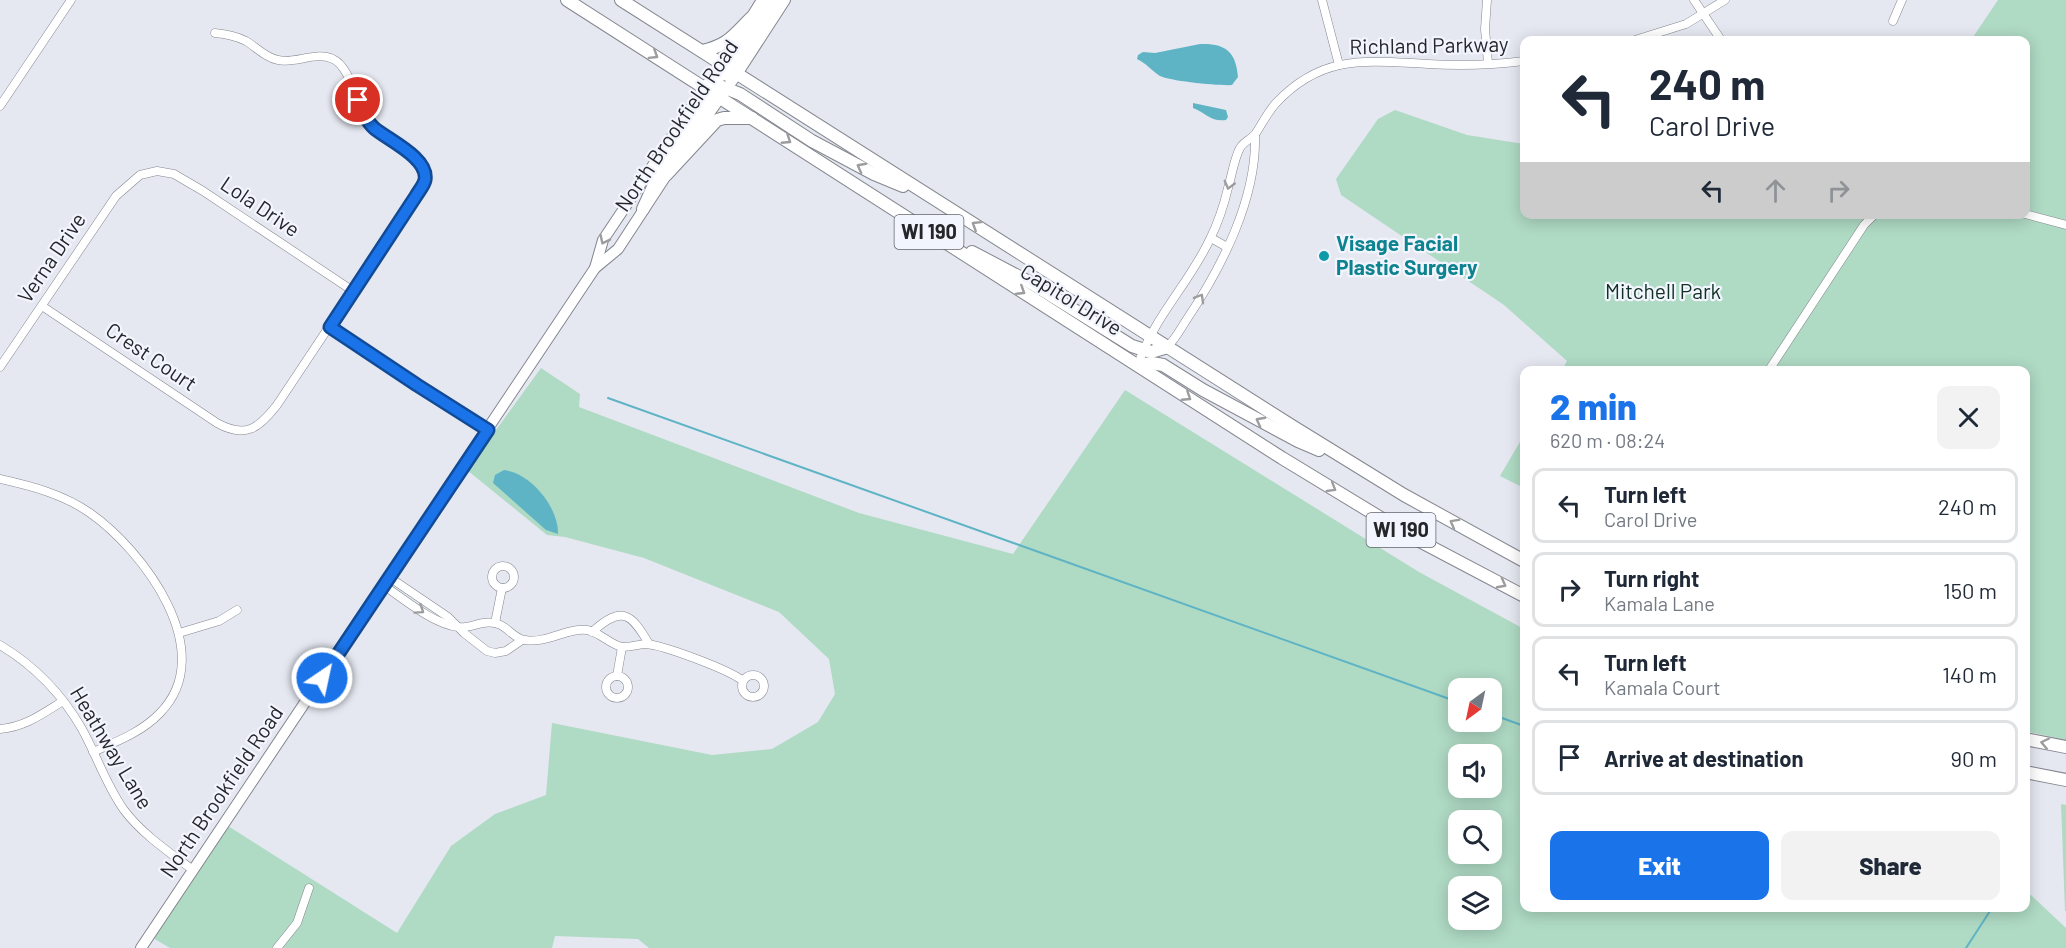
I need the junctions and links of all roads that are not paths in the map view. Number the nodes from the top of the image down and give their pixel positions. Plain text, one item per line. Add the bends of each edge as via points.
1 (71, 0) edge
2 (567, 0) edge
3 (621, 0) edge
4 (762, 0) edge
5 (774, 0) edge
6 (785, 0) edge
7 (1322, 0) edge
8 (1487, 0) edge
9 (1694, 0) edge
10 (1725, 0) edge
11 (1902, 0) edge
12 (1703, 15) junction
13 (750, 18) junction
14 (1893, 21) dead end
15 (215, 33) dead end
16 (1648, 36) edge
17 (1718, 36) edge
18 (702, 51) junction
19 (1520, 62) edge
20 (1488, 63) junction
21 (1339, 65) junction
22 (730, 69) junction
23 (716, 89) junction
24 (0, 106) edge
25 (753, 118) junction
26 (1254, 135) junction
27 (140, 175) joint
28 (666, 175) junction
29 (934, 199) junction
30 (643, 209) junction
31 (2030, 215) edge
32 (1870, 219) edge
33 (912, 221) junction
34 (2066, 225) edge
35 (1211, 238) junction
36 (1227, 247) junction
37 (595, 268) junction
38 (353, 291) junction
39 (42, 306) junction
40 (330, 327) junction
41 (1149, 335) junction
42 (1168, 347) junction
43 (1143, 351) junction
44 (3, 356) edge
45 (1138, 365) junction
46 (1772, 366) edge
47 (0, 367) edge
48 (488, 430) junction
49 (1351, 462) junction
50 (0, 479) edge
51 (1520, 559) edge
52 (386, 581) junction
53 (502, 588) dead end
54 (1520, 594) edge
55 (237, 610) dead end
56 (495, 623) junction
57 (460, 628) junction
58 (592, 632) junction
59 (179, 633) junction
60 (522, 640) junction
61 (649, 644) junction
62 (0, 645) edge
63 (622, 647) junction
64 (617, 676) dead end
65 (743, 681) dead end
66 (63, 701) junction
67 (0, 729) edge
68 (2030, 740) edge
69 (2066, 747) edge
70 (93, 752) junction
71 (2030, 773) edge
72 (2066, 780) edge
73 (193, 870) junction
74 (309, 888) dead end
75 (141, 948) edge
76 (277, 948) edge

1 - 24 street
2 -> 23 main road, Capitol Drive / WI 190
3 - 18 main road, Capitol Drive / WI 190
4 - 13 street, North Brookfield Road
5 - 22 main road
6 - 22 street, North Brookfield Road
7 - 21 street
8 - 20 street
9 - 12 street
10 - 12 street
11 - 14 street
12 - 16 street
12 - 17 street
13 - 18 main road via 729,41
13 - 22 street, North Brookfield Road
15 - 38 street via 235,36 276,60 332,58 340,64 373,128 412,154 423,169 425,180 416,196
18 - 22 main road, Capitol Drive / WI 190
19 - 20 street, Richland Parkway
20 - 21 street, Richland Parkway via 1366,60
21 - 26 street, Richland Parkway via 1312,75 1288,91
22 - 23 main road
22 - 29 main road, Capitol Drive / WI 190
23 - 25 main road, Capitol Drive / WI 190
23 - 28 street, North Brookfield Road
29 -> 23 main road via 874,174 822,146 740,94
23 - 30 main road via 659,174
23 -> 37 street, North Brookfield Road via 603,240
25 - 28 main road via 717,120
25 -> 33 main road, Capitol Drive / WI 190
26 -> 35 street, Richland Parkway via 1239,150
26 - 36 street via 1249,186
27 - 38 street, Lola Drive via 157,171 174,174
27 - 39 street, Verna Drive via 116,196
28 - 30 street, North Brookfield Road
41 -> 29 main road, Capitol Drive / WI 190
30 - 37 street, North Brookfield Road via 618,249
31 - 34 street
32 - 46 street
33 - 43 main road via 1005,268
33 -> 45 main road, Capitol Drive / WI 190
35 - 36 street
35 - 41 street, Richland Parkway
42 -> 36 street via 1197,305
37 - 48 street, North Brookfield Road
38 - 40 street
39 - 40 street, Crest Court via 217,423 243,431 265,420
39 - 44 street, Verna Drive
40 - 48 street
41 - 42 main road, WI 190
41 - 43 street, Richland Parkway
42 - 43 main road
42 - 45 street
42 - 49 main road, WI 190
43 - 45 street, Richland Parkway
44 - 47 street, Verna Drive
49 -> 45 main road via 1298,441 1163,365
45 -> 54 main road, Capitol Drive / WI 190 via 1412,537
48 - 52 street, North Brookfield Road
51 -> 49 main road, WI 190
50 - 59 street via 64,499 108,528 147,571
52 - 57 street
52 - 73 street, North Brookfield Road
53 - 56 street
55 - 59 street via 219,621
56 - 57 street
56 - 60 street
57 - 60 street via 481,648 495,653
58 - 60 street via 580,630 538,641
58 - 61 street via 603,622 622,615 637,623
58 - 63 street
59 - 70 street via 182,668 170,700 145,726
61 - 63 street
61 - 65 street
62 - 66 street, Heathway Lane via 39,673
63 - 64 street
66 - 67 street via 29,722
66 - 70 street, Heathway Lane
69 -> 68 main road
70 - 73 street, Heathway Lane via 124,810 153,840
71 - 72 main road
73 - 75 street, North Brookfield Road
74 - 76 street via 297,922

